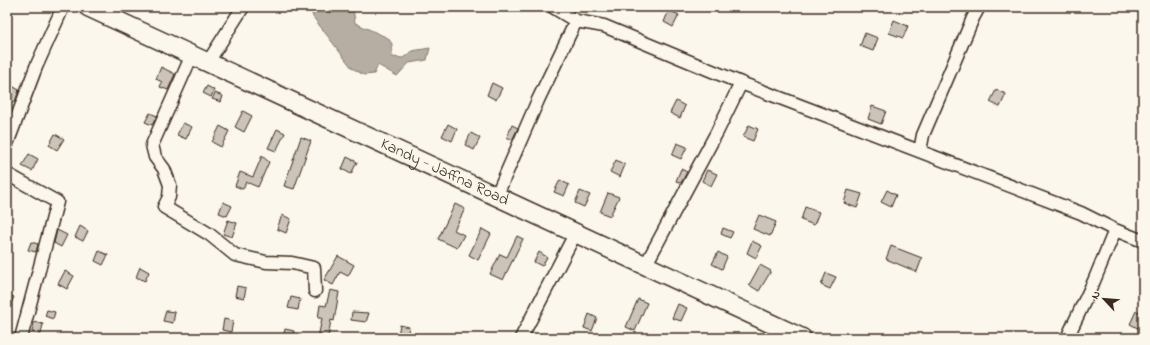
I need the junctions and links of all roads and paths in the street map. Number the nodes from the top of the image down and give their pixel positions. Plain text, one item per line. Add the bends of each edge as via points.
1 (63, 7) edge
2 (88, 7) edge
3 (243, 7) edge
4 (553, 7) edge
5 (979, 7) edge
6 (576, 21) junction
7 (192, 54) junction
8 (208, 62) junction
9 (741, 83) junction
10 (7, 144) edge
11 (920, 151) junction
12 (7, 174) edge
13 (496, 197) junction
14 (1115, 230) junction
15 (575, 234) junction
16 (1143, 242) edge
17 (645, 266) junction
18 (315, 291) dead end
19 (21, 338) edge
20 (521, 338) edge
21 (802, 338) edge
22 (1067, 338) edge

1 - 10 street via 36,67
2 - 7 highway, Kandy - Jaffna Road
3 - 8 street
4 - 6 street
5 - 11 street via 923,135
6 - 9 street via 604,26
6 - 13 street
7 - 8 highway, Kandy - Jaffna Road
7 - 18 street via 152,145 155,157 164,169 170,185 169,197 164,207 209,234 235,255 314,268
8 - 13 highway, Kandy - Jaffna Road
9 - 11 street
9 - 17 street
11 - 14 street via 1081,213
12 - 19 street via 58,202
13 - 15 highway, Kandy - Jaffna Road
14 - 16 street
14 - 22 street
15 - 17 highway, Kandy - Jaffna Road
15 - 20 street
17 - 21 highway, Kandy - Jaffna Road

